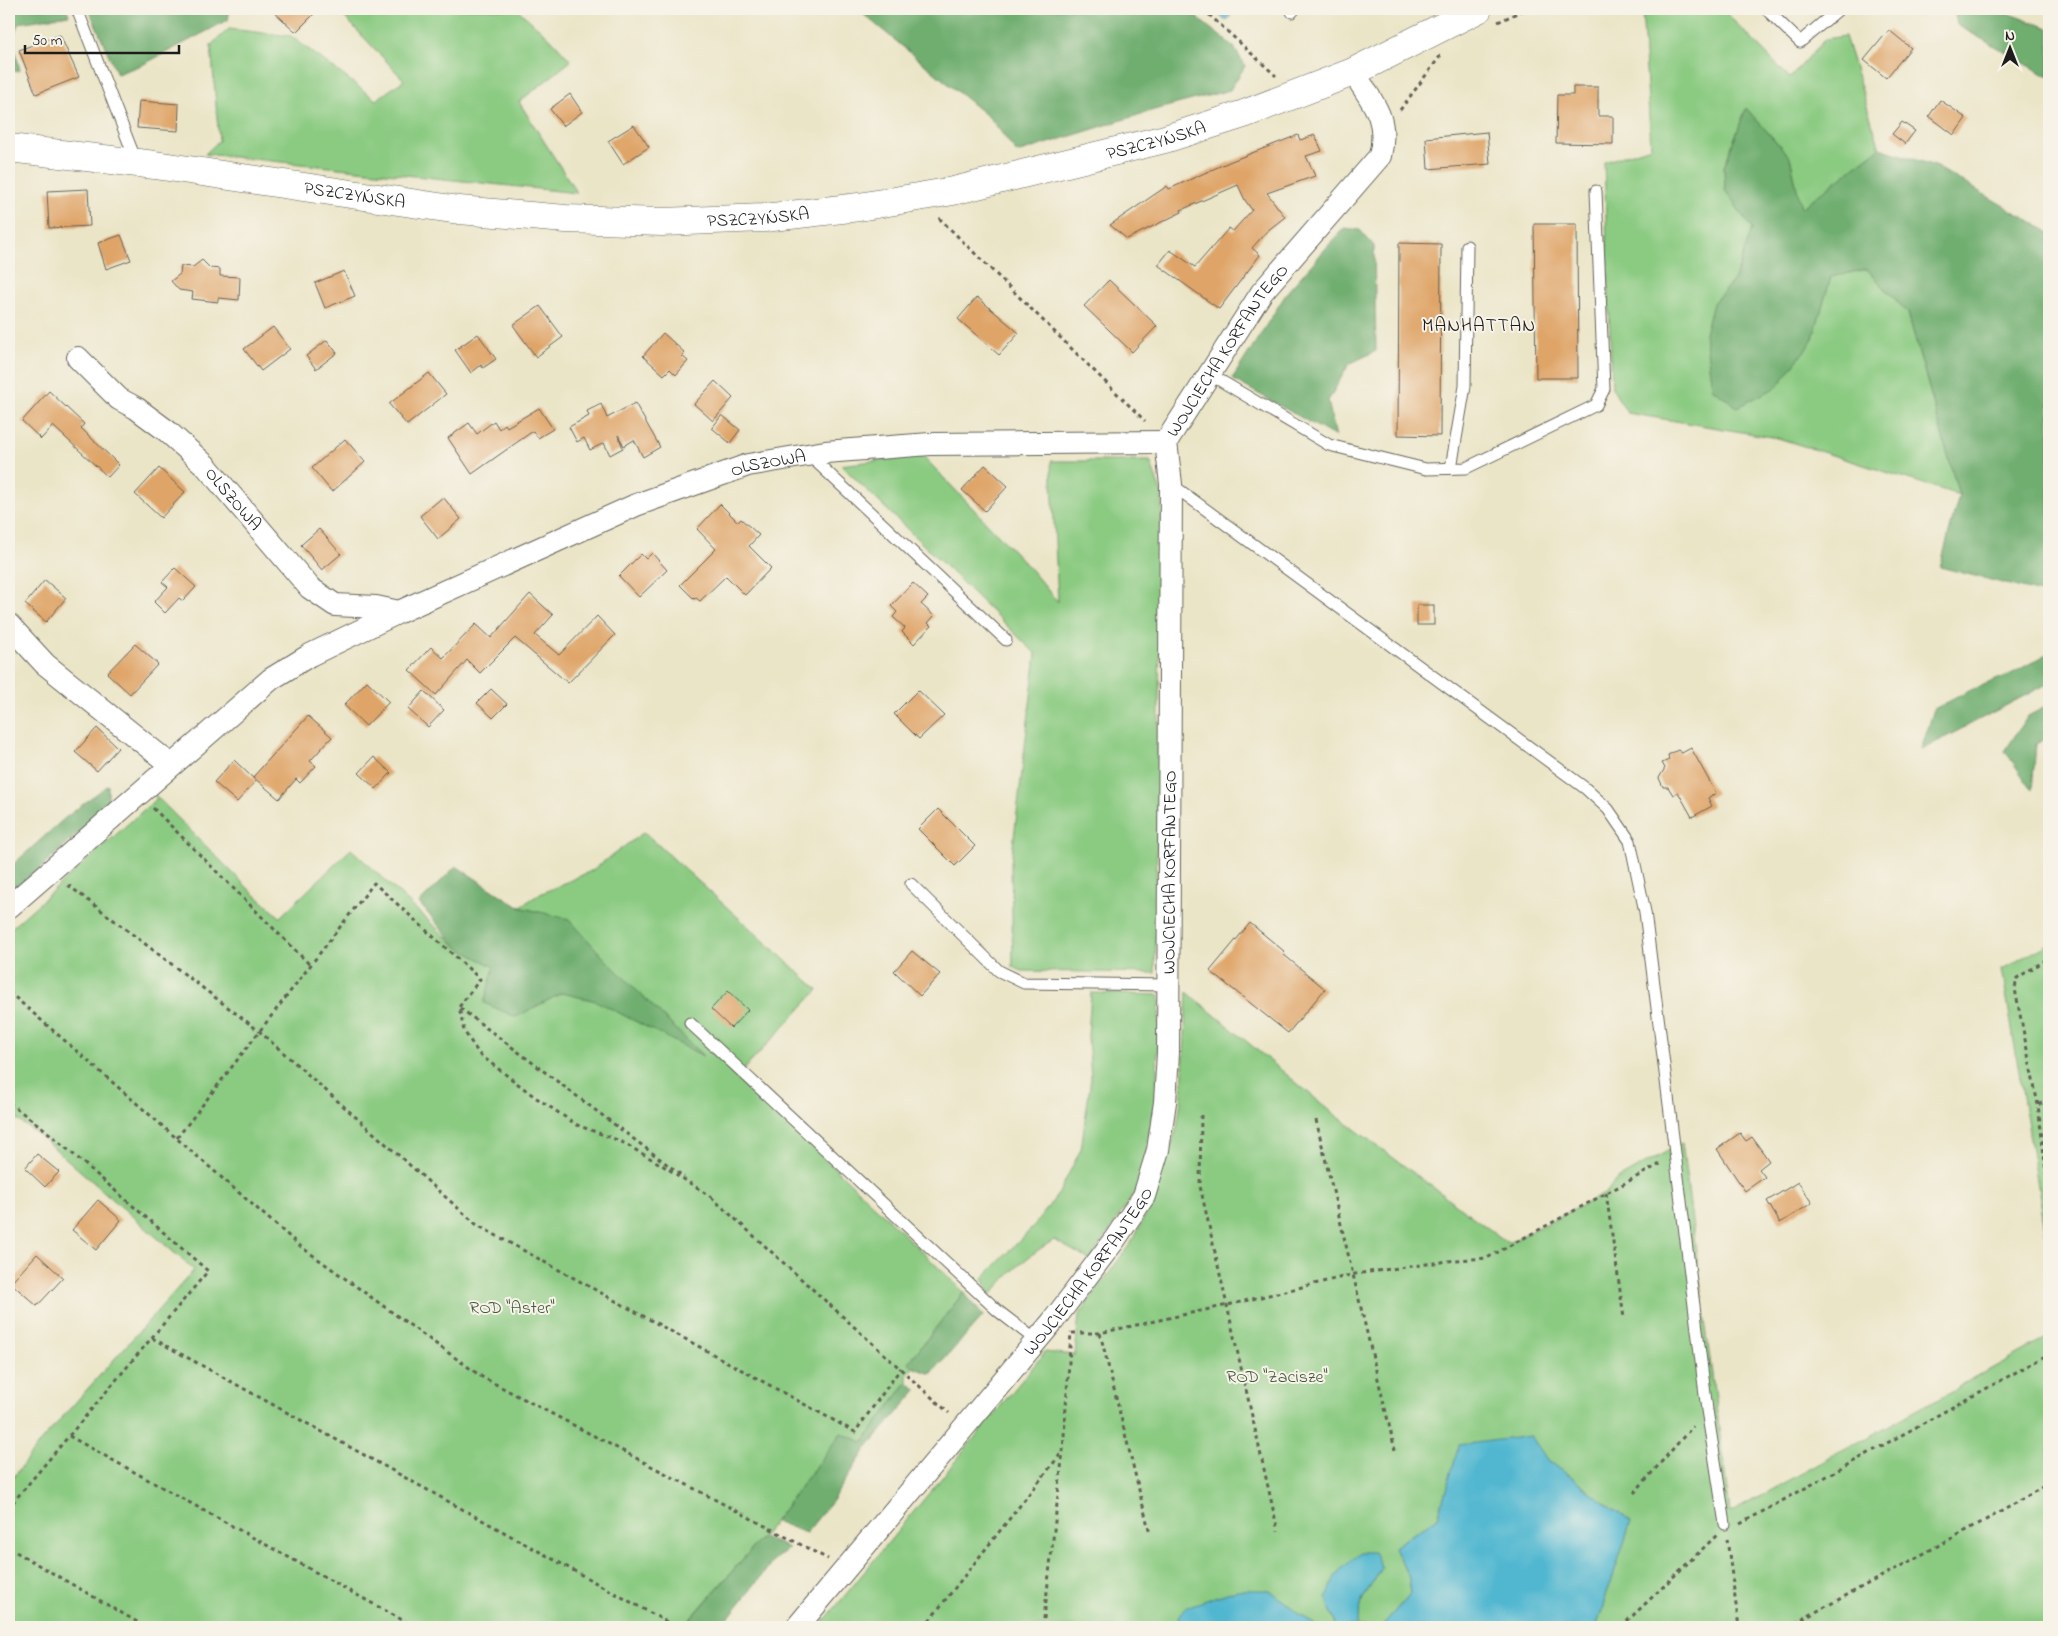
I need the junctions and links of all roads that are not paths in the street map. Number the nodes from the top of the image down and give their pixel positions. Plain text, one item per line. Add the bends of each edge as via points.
1 (78, 9) edge
2 (1478, 9) edge
3 (1766, 9) edge
4 (1839, 9) edge
5 (1826, 13) edge
6 (1353, 72) junction
7 (9, 148) edge
8 (136, 163) junction
9 (1596, 191) dead end
10 (1467, 246) dead end
11 (78, 358) dead end
12 (1211, 375) junction
13 (1166, 442) junction
14 (809, 455) junction
15 (1451, 468) junction
16 (1171, 484) junction
17 (399, 612) junction
18 (9, 625) edge
19 (1006, 640) dead end
20 (171, 765) junction
21 (910, 884) dead end
22 (9, 908) edge
23 (1169, 985) junction
24 (690, 1023) dead end
25 (1037, 1341) junction
26 (1725, 1524) road end
27 (797, 1627) edge

1 - 8 lane
2 - 6 main road, PSZCZYŃSKA
3 - 5 lane via 1800,42
4 - 5 lane
6 - 8 main road, PSZCZYŃSKA via 1297,95 1165,139 1058,166 859,207 764,218 662,222 566,219 459,210
6 - 12 street, WOJCIECHA KORFANTEGO via 1380,113 1384,138 1380,156 1262,292
7 - 8 main road, PSZCZYŃSKA
9 - 15 lane via 1604,389 1596,404 1466,468
10 - 15 lane via 1465,386
11 - 17 street, OLSZOWA via 118,399 167,431 206,466 310,588 335,605
12 - 13 street, WOJCIECHA KORFANTEGO
12 - 15 lane via 1330,445 1426,469
13 - 14 street, OLSZOWA via 930,444
13 - 16 street, WOJCIECHA KORFANTEGO
14 - 17 street, OLSZOWA via 748,465 636,506
14 - 19 lane
16 - 23 street, WOJCIECHA KORFANTEGO
16 - 26 lane via 1585,788 1608,809 1630,841 1645,912 1706,1410
17 - 20 street, OLSZOWA via 310,655 270,679
18 - 20 street via 44,664
20 - 22 street, OLSZOWA
21 - 23 lane via 999,971 1024,983
23 - 25 street, WOJCIECHA KORFANTEGO via 1165,1102 1158,1150 1144,1196 1063,1327
24 - 25 lane via 998,1311
25 - 27 street, WOJCIECHA KORFANTEGO

